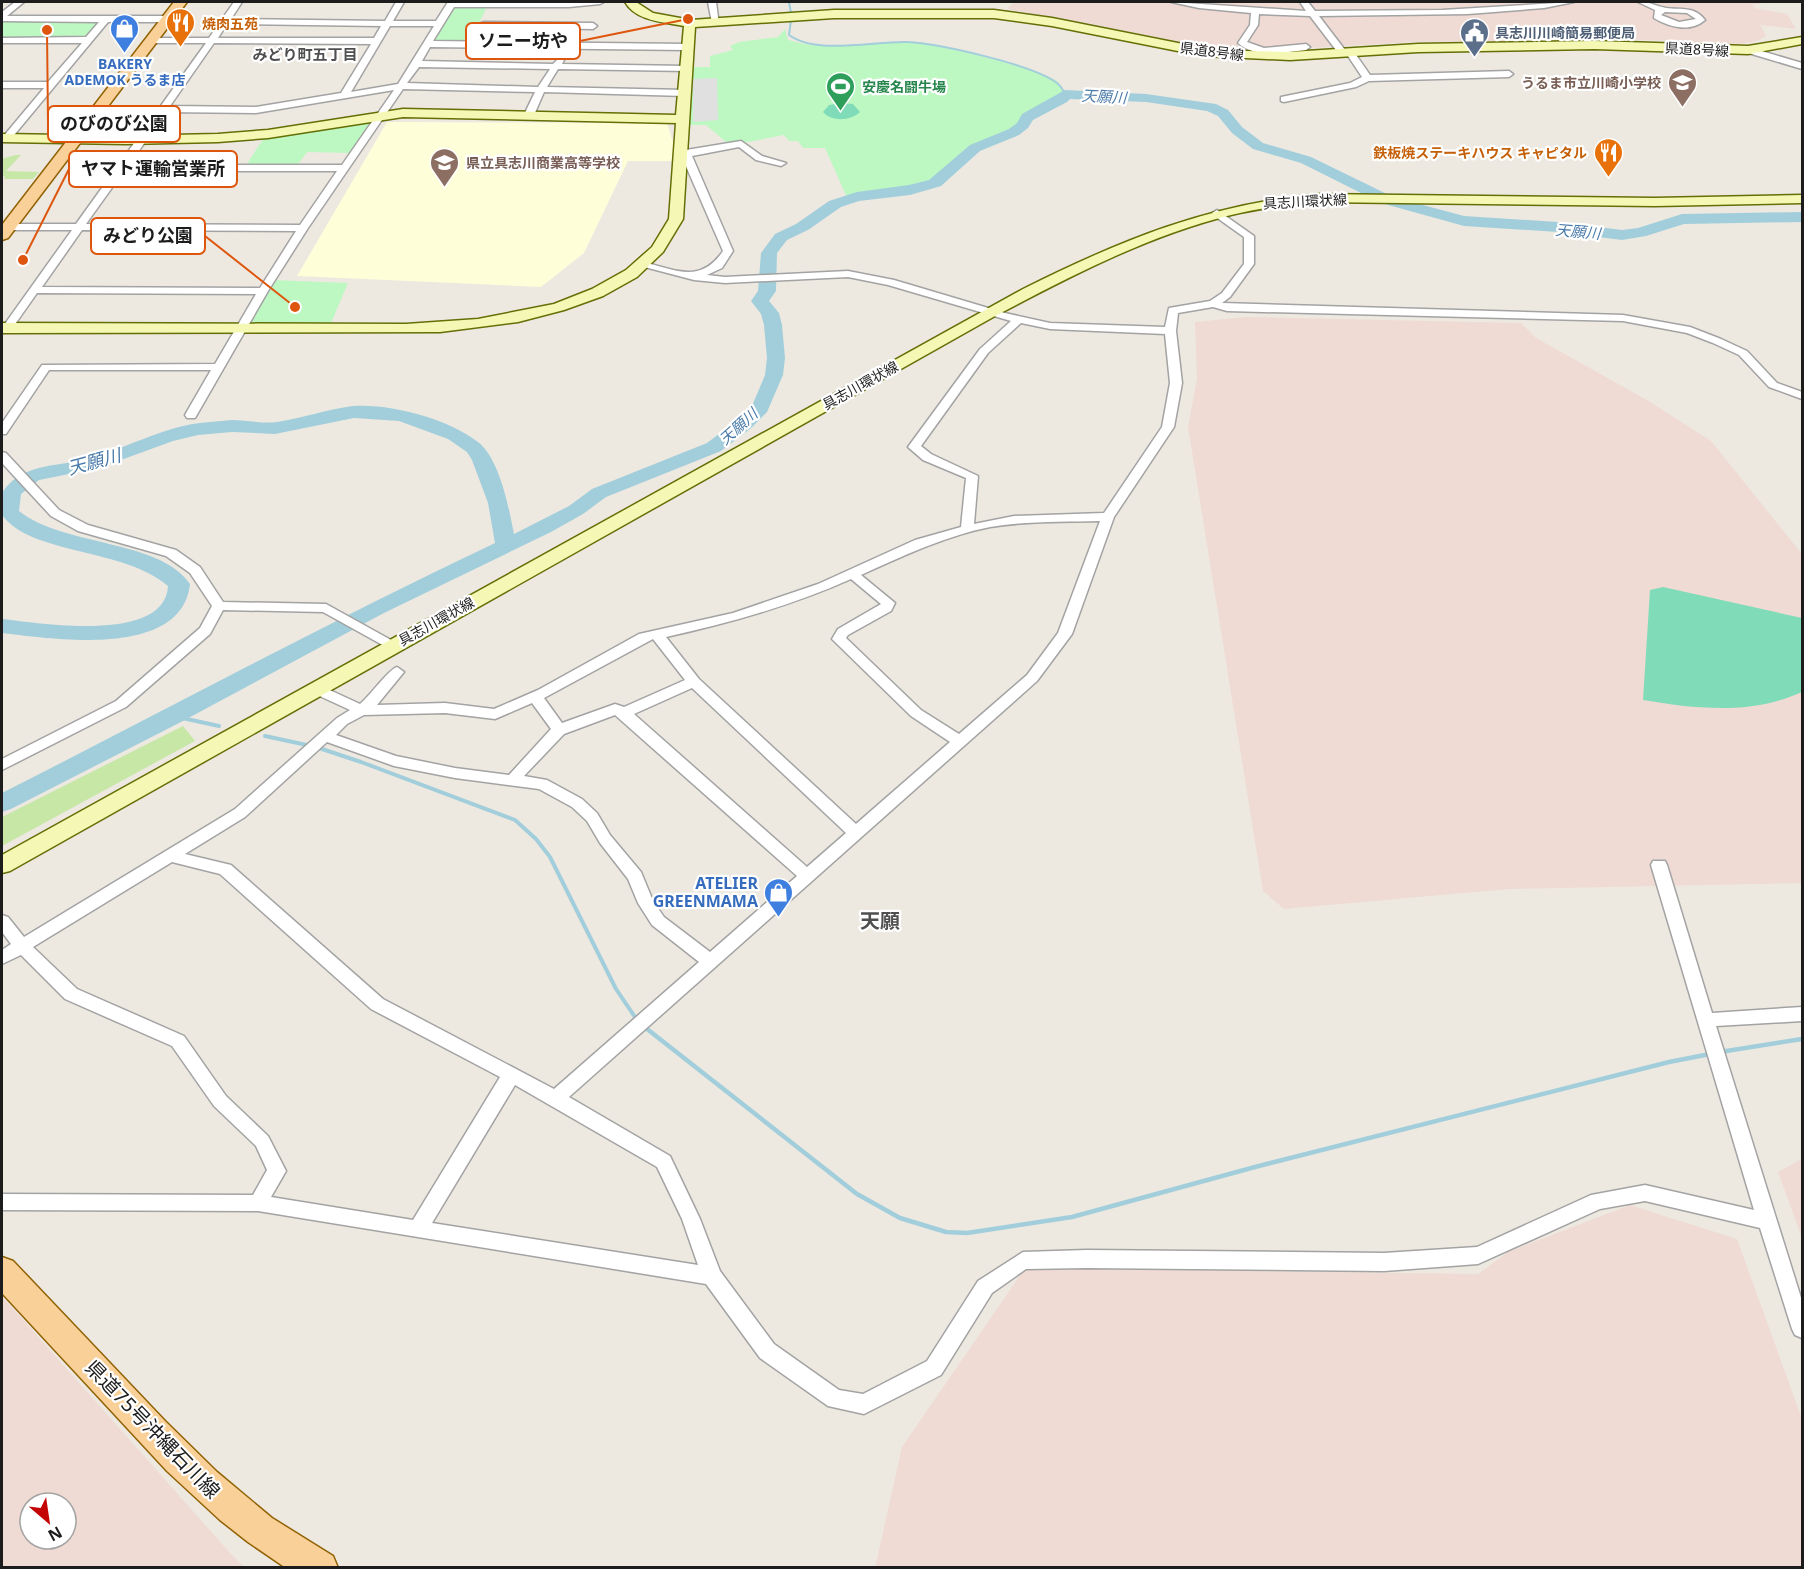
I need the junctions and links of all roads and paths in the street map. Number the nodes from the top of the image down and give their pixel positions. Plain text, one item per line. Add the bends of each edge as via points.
1 (20, 2) edge
2 (180, 2) edge
3 (238, 2) edge
4 (400, 2) edge
5 (600, 2) edge
6 (630, 2) edge
7 (712, 2) edge
8 (1003, 2) edge
9 (1175, 2) edge
10 (1304, 2) edge
11 (1570, 2) edge
12 (1642, 2) edge
13 (452, 3) edge
14 (568, 3) edge
15 (494, 5) junction
16 (930, 7) edge
17 (1663, 10) dead end
18 (1255, 13) junction
19 (994, 14) junction
20 (1314, 14) junction
21 (2, 18) edge
22 (167, 19) junction
23 (105, 20) junction
24 (227, 21) junction
25 (386, 23) junction
26 (716, 23) junction
27 (439, 24) junction
28 (691, 24) junction
29 (484, 25) junction
30 (593, 26) junction
31 (601, 32) dead end
32 (609, 39) dead end
33 (2, 40) edge
34 (88, 40) junction
35 (152, 40) junction
36 (213, 40) junction
37 (374, 41) junction
38 (1803, 41) edge
39 (429, 44) junction
40 (475, 45) junction
41 (565, 46) junction
42 (617, 46) junction
43 (688, 47) junction
44 (1306, 47) dead end
45 (1748, 50) junction
46 (1345, 51) junction
47 (416, 64) junction
48 (1803, 66) edge
49 (558, 67) junction
50 (686, 69) junction
51 (1509, 74) dead end
52 (1367, 78) junction
53 (2, 85) edge
54 (51, 85) junction
55 (400, 86) junction
56 (541, 89) junction
57 (685, 93) junction
58 (344, 95) junction
59 (1284, 99) dead end
60 (163, 109) junction
61 (382, 115) junction
62 (529, 115) junction
63 (683, 119) junction
64 (4, 138) edge
65 (142, 138) junction
66 (76, 139) junction
67 (683, 154) junction
68 (781, 163) dead end
69 (122, 168) junction
70 (344, 168) junction
71 (1803, 199) edge
72 (1217, 213) junction
73 (79, 226) junction
74 (303, 228) junction
75 (4, 230) edge
76 (642, 265) junction
77 (694, 277) junction
78 (34, 290) junction
79 (263, 291) junction
80 (1213, 304) junction
81 (990, 313) junction
82 (1018, 320) junction
83 (4, 328) edge
84 (240, 328) junction
85 (1170, 331) junction
86 (217, 367) junction
87 (1803, 396) edge
88 (191, 415) dead end
89 (2, 430) edge
90 (5, 461) edge
91 (1108, 517) junction
92 (967, 530) junction
93 (851, 573) junction
94 (219, 606) junction
95 (658, 636) junction
96 (393, 645) junction
97 (397, 672) dead end
98 (694, 681) junction
99 (316, 689) junction
100 (535, 697) junction
101 (362, 710) junction
102 (624, 713) junction
103 (559, 730) junction
104 (325, 736) junction
105 (960, 741) junction
106 (2, 765) edge
107 (513, 780) junction
108 (856, 833) junction
109 (171, 854) junction
110 (2, 864) edge
111 (1659, 865) dead end
112 (807, 876) junction
113 (2, 921) edge
114 (22, 946) junction
115 (2, 958) edge
116 (711, 962) junction
117 (1803, 1014) edge
118 (1707, 1020) junction
119 (511, 1075) junction
120 (555, 1098) junction
121 (2, 1202) edge
122 (258, 1203) junction
123 (1767, 1221) junction
124 (418, 1229) junction
125 (2, 1271) edge
126 (712, 1276) junction
127 (1803, 1329) edge
128 (321, 1568) edge

1 - 21 street
2 - 22 main road
3 - 24 street
4 - 25 street
5 - 14 street
6 - 28 main road, 県道8号線 via 649,16
7 - 26 street
8 - 19 main road
9 - 18 street
10 - 20 street
11 - 20 street via 1506,10
12 - 17 street
13 - 15 street
13 - 27 street
14 - 15 street
14 - 30 street
15 - 29 street
16 - 19 main road, 県道8号線
16 - 26 main road, 県道8号線
18 - 20 street
18 - 44 street via 1254,25 1242,42 1246,46
19 - 46 main road, 県道8号線 via 1203,51 1272,56
20 - 46 street
21 - 23 street
22 - 23 street
22 - 35 main road
23 - 34 street
24 - 25 street
24 - 36 street
25 - 27 street
25 - 37 street
26 - 28 main road, 県道8号線
27 - 39 street
28 - 43 main road
29 - 30 street
29 - 40 street
30 - 31 street
32 - 42 street
33 - 34 street
34 - 54 street
35 - 36 street
35 - 66 main road
36 - 37 street
36 - 60 street
37 - 58 street
38 - 45 main road, 県道8号線
39 - 40 street
39 - 47 street
40 - 41 street
41 - 42 street
41 - 49 street
42 - 43 street
43 - 50 main road
45 - 46 main road, 県道8号線 via 1604,45
45 - 48 street
46 - 52 street
47 - 49 street
47 - 55 street
49 - 50 street
49 - 56 street
50 - 57 main road
51 - 52 street
52 - 59 street via 1353,85
53 - 54 street
54 - 64 street
55 - 56 street
55 - 58 street
55 - 61 street
56 - 57 street
56 - 62 street
57 - 63 main road
58 - 60 street via 256,110
60 - 65 street
61 - 62 main road
61 - 65 main road via 262,135
61 - 70 street
62 - 63 main road
63 - 67 main road
64 - 66 main road
65 - 66 main road
65 - 69 street
66 - 75 main road
67 - 68 street via 741,144 759,158
67 - 76 main road via 676,219 669,236
67 - 77 street via 728,251 718,266
69 - 70 street
69 - 73 street
70 - 74 street
71 - 72 main road, 具志川環状線 via 1655,202 1340,198 1276,201
72 - 80 street via 1249,237 1249,264 1226,295
72 - 81 main road, 具志川環状線 via 1121,248
73 - 74 street
73 - 75 street
73 - 78 street
74 - 79 street
76 - 77 street
76 - 84 main road via 574,302 499,322 431,329
77 - 81 street via 724,280 848,274 891,282
78 - 79 street
78 - 83 street
79 - 84 street
80 - 85 street via 1173,310
80 - 87 street via 1227,308 1623,318 1690,330 1717,341 1743,353 1773,385
81 - 82 street
81 - 96 main road, 具志川環状線
82 - 85 street via 1050,326
82 - 92 street via 984,351 914,447 972,476
83 - 84 main road
84 - 86 street
85 - 91 street via 1176,383 1168,427
86 - 88 street
86 - 89 street via 46,367
90 - 94 street via 56,513 83,528 171,553 195,570
91 - 92 street via 1014,520
91 - 105 street via 1065,634 1032,678
92 - 93 street via 920,543
93 - 95 street via 823,587 736,617
93 - 105 street via 888,603 839,639 916,713
94 - 96 street via 326,609
94 - 106 street via 205,631 121,704
95 - 98 street
95 - 100 street via 644,637
96 - 99 main road, 具志川環状線
97 - 101 street via 386,690
98 - 102 street
98 - 108 street
99 - 101 street
99 - 110 main road, 具志川環状線
100 - 101 street via 495,714 445,708
100 - 103 street
101 - 104 street
102 - 103 street via 615,709
102 - 112 street
103 - 107 street
104 - 107 street via 394,761
104 - 109 street via 240,813
105 - 108 street
107 - 116 street via 542,784 577,803 592,817 634,876 658,921
108 - 112 street
109 - 114 street
109 - 119 street via 225,869 377,1004
111 - 118 street
112 - 116 street
113 - 114 street
114 - 115 street
114 - 122 street via 71,994 178,1041 220,1101 262,1141 277,1171
116 - 120 street
117 - 118 street
118 - 123 street
119 - 120 street
119 - 124 street
120 - 126 street via 664,1162
121 - 122 street
122 - 124 street
123 - 126 street via 1645,1193 1598,1201 1478,1256 1384,1262 1023,1260 985,1287 934,1368 864,1404 835,1399 767,1351
123 - 127 street
124 - 126 street
125 - 128 main road, 県道75号沖縄石川線 via 172,1452 235,1512

